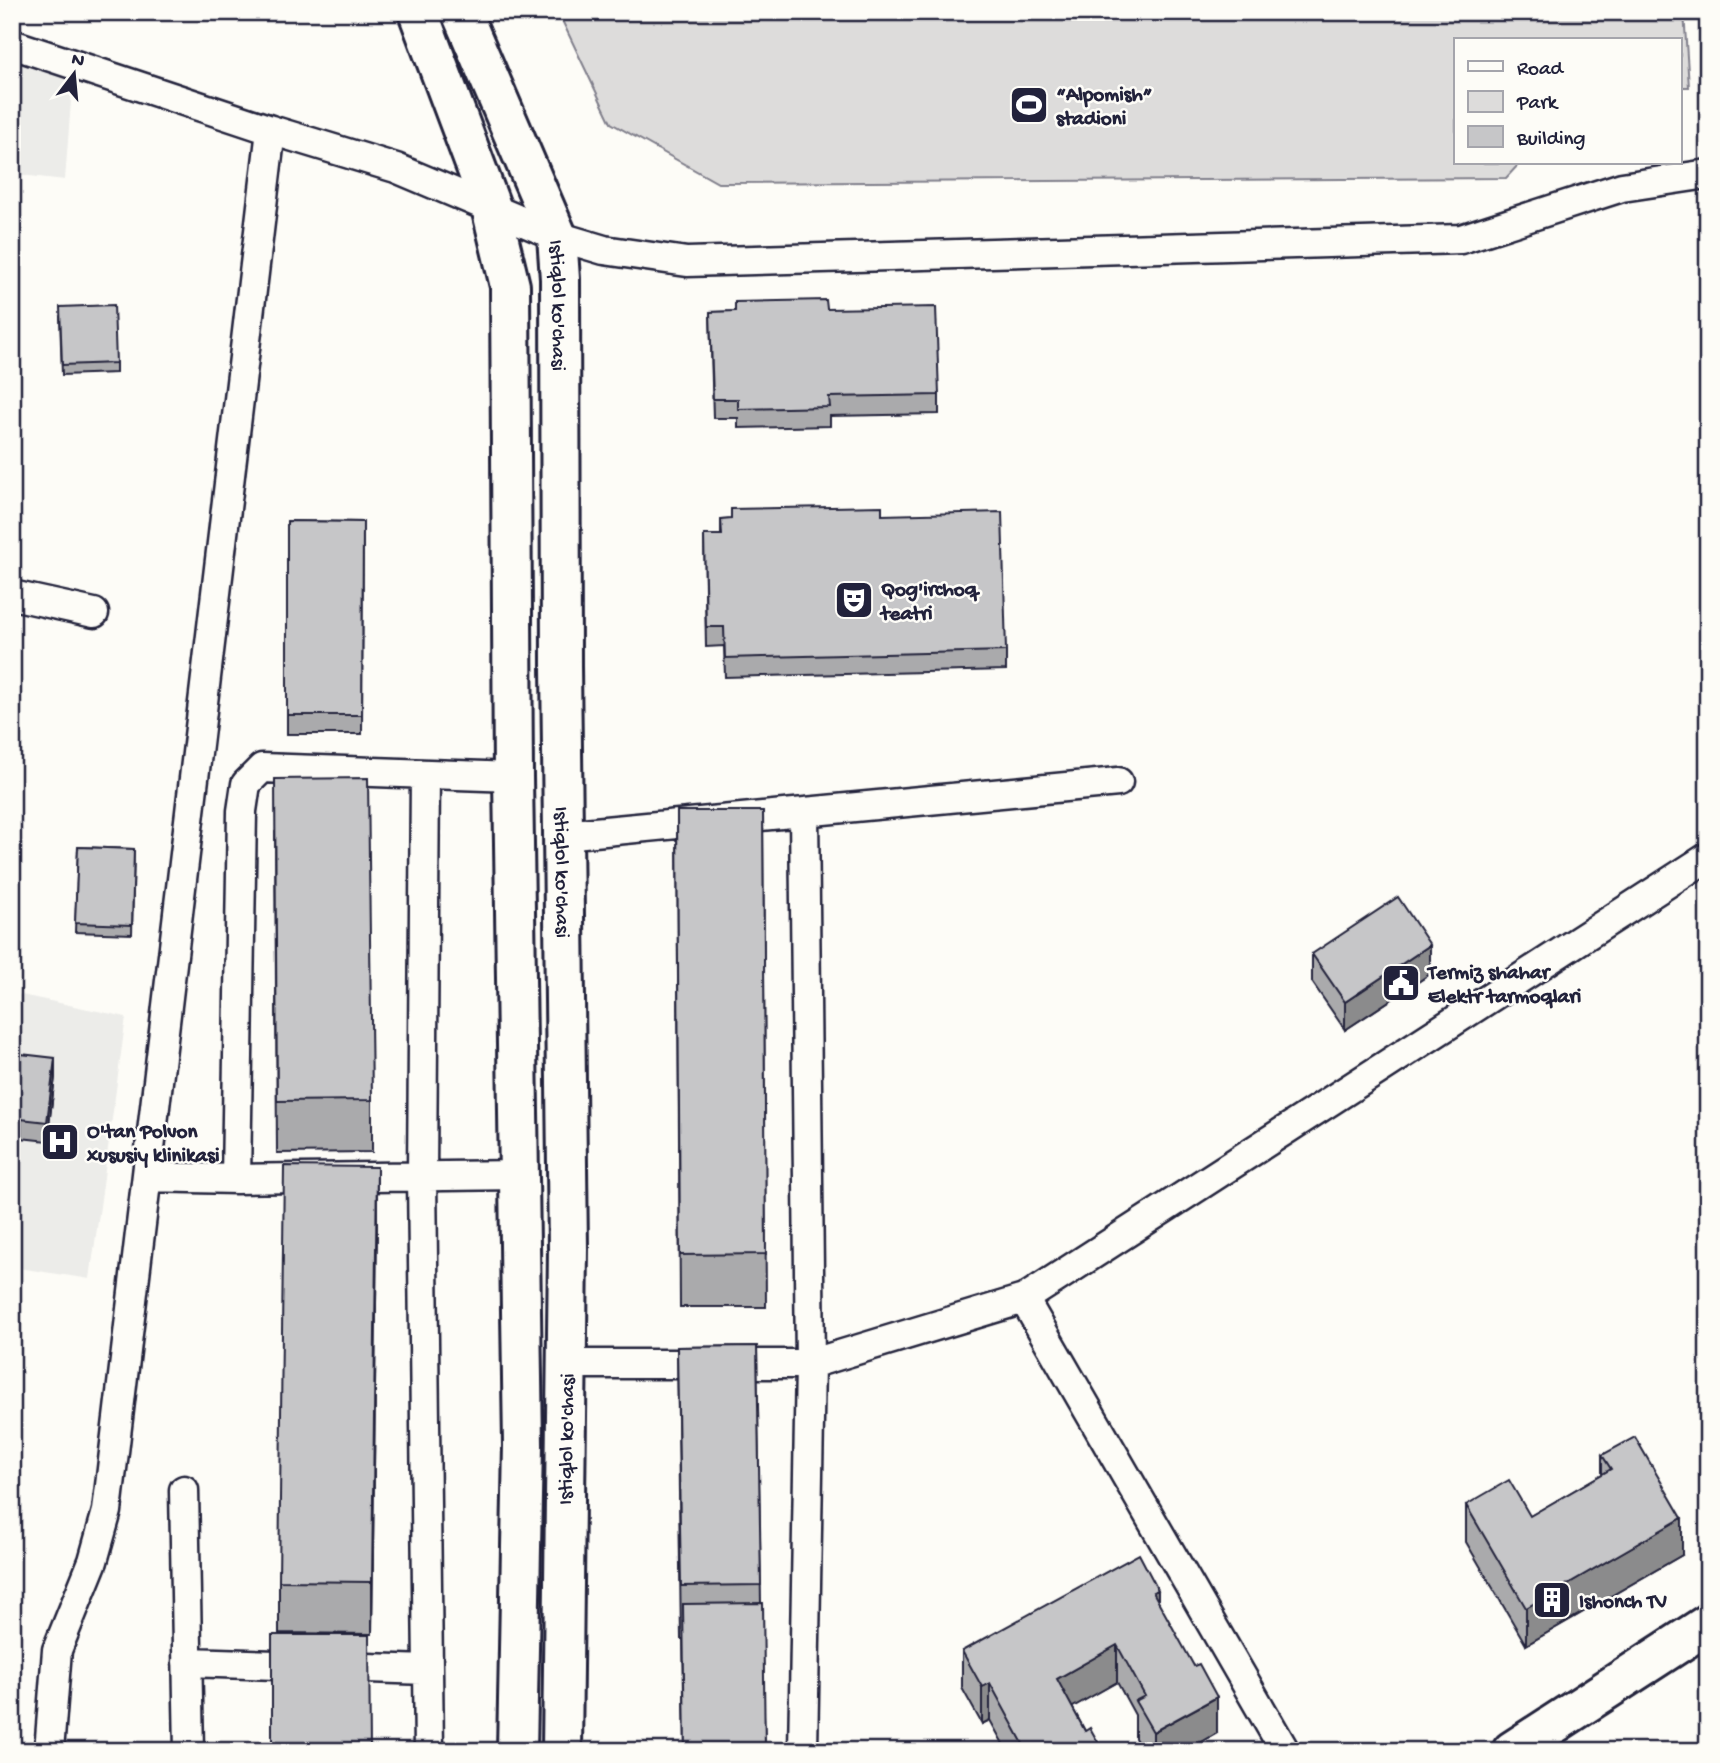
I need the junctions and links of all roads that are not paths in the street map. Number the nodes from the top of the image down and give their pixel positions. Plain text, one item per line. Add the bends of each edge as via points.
1 (418, 12) edge
2 (461, 12) edge
3 (12, 44) edge
4 (271, 130) junction
5 (1708, 174) edge
6 (491, 206) junction
7 (557, 236) junction
8 (12, 595) edge
9 (94, 614) dead end
10 (425, 774) junction
11 (513, 777) junction
12 (1118, 782) dead end
13 (804, 812) junction
14 (563, 835) junction
15 (1708, 857) edge
16 (519, 1175) junction
17 (147, 1177) junction
18 (422, 1177) junction
19 (236, 1180) junction
20 (1024, 1300) junction
21 (566, 1364) junction
22 (810, 1364) junction
23 (184, 1490) dead end
24 (1708, 1624) edge
25 (187, 1662) junction
26 (428, 1670) junction
27 (49, 1751) edge
28 (189, 1751) edge
29 (429, 1751) edge
30 (517, 1751) edge
31 (562, 1751) edge
32 (803, 1751) edge
33 (1285, 1751) edge
34 (1512, 1751) edge

1 - 6 main road, Istiqlol ko'chasi
2 - 7 main road, Istiqlol ko'chasi
3 - 4 street
4 - 6 street via 396,168
4 - 17 street
5 - 7 street via 1622,187 1461,239 687,262 604,250
6 - 7 street
6 - 11 main road, Istiqlol ko'chasi via 510,286
7 - 14 main road, Istiqlol ko'chasi
8 - 9 street
10 - 11 street
10 - 18 street
10 - 19 street via 262,768 246,784
11 - 16 main road, Istiqlol ko'chasi
12 - 13 street
13 - 14 street
13 - 22 street
14 - 21 main road, Istiqlol ko'chasi
15 - 20 street
16 - 18 street
16 - 30 main road, Istiqlol ko'chasi via 523,1445
17 - 19 street
17 - 27 street via 107,1511 93,1561 57,1650
18 - 19 street
18 - 26 street
20 - 22 street
20 - 33 street
21 - 22 street
21 - 31 main road, Istiqlol ko'chasi
22 - 32 street
23 - 25 street
24 - 34 main road
25 - 26 street
25 - 28 street
26 - 29 street

